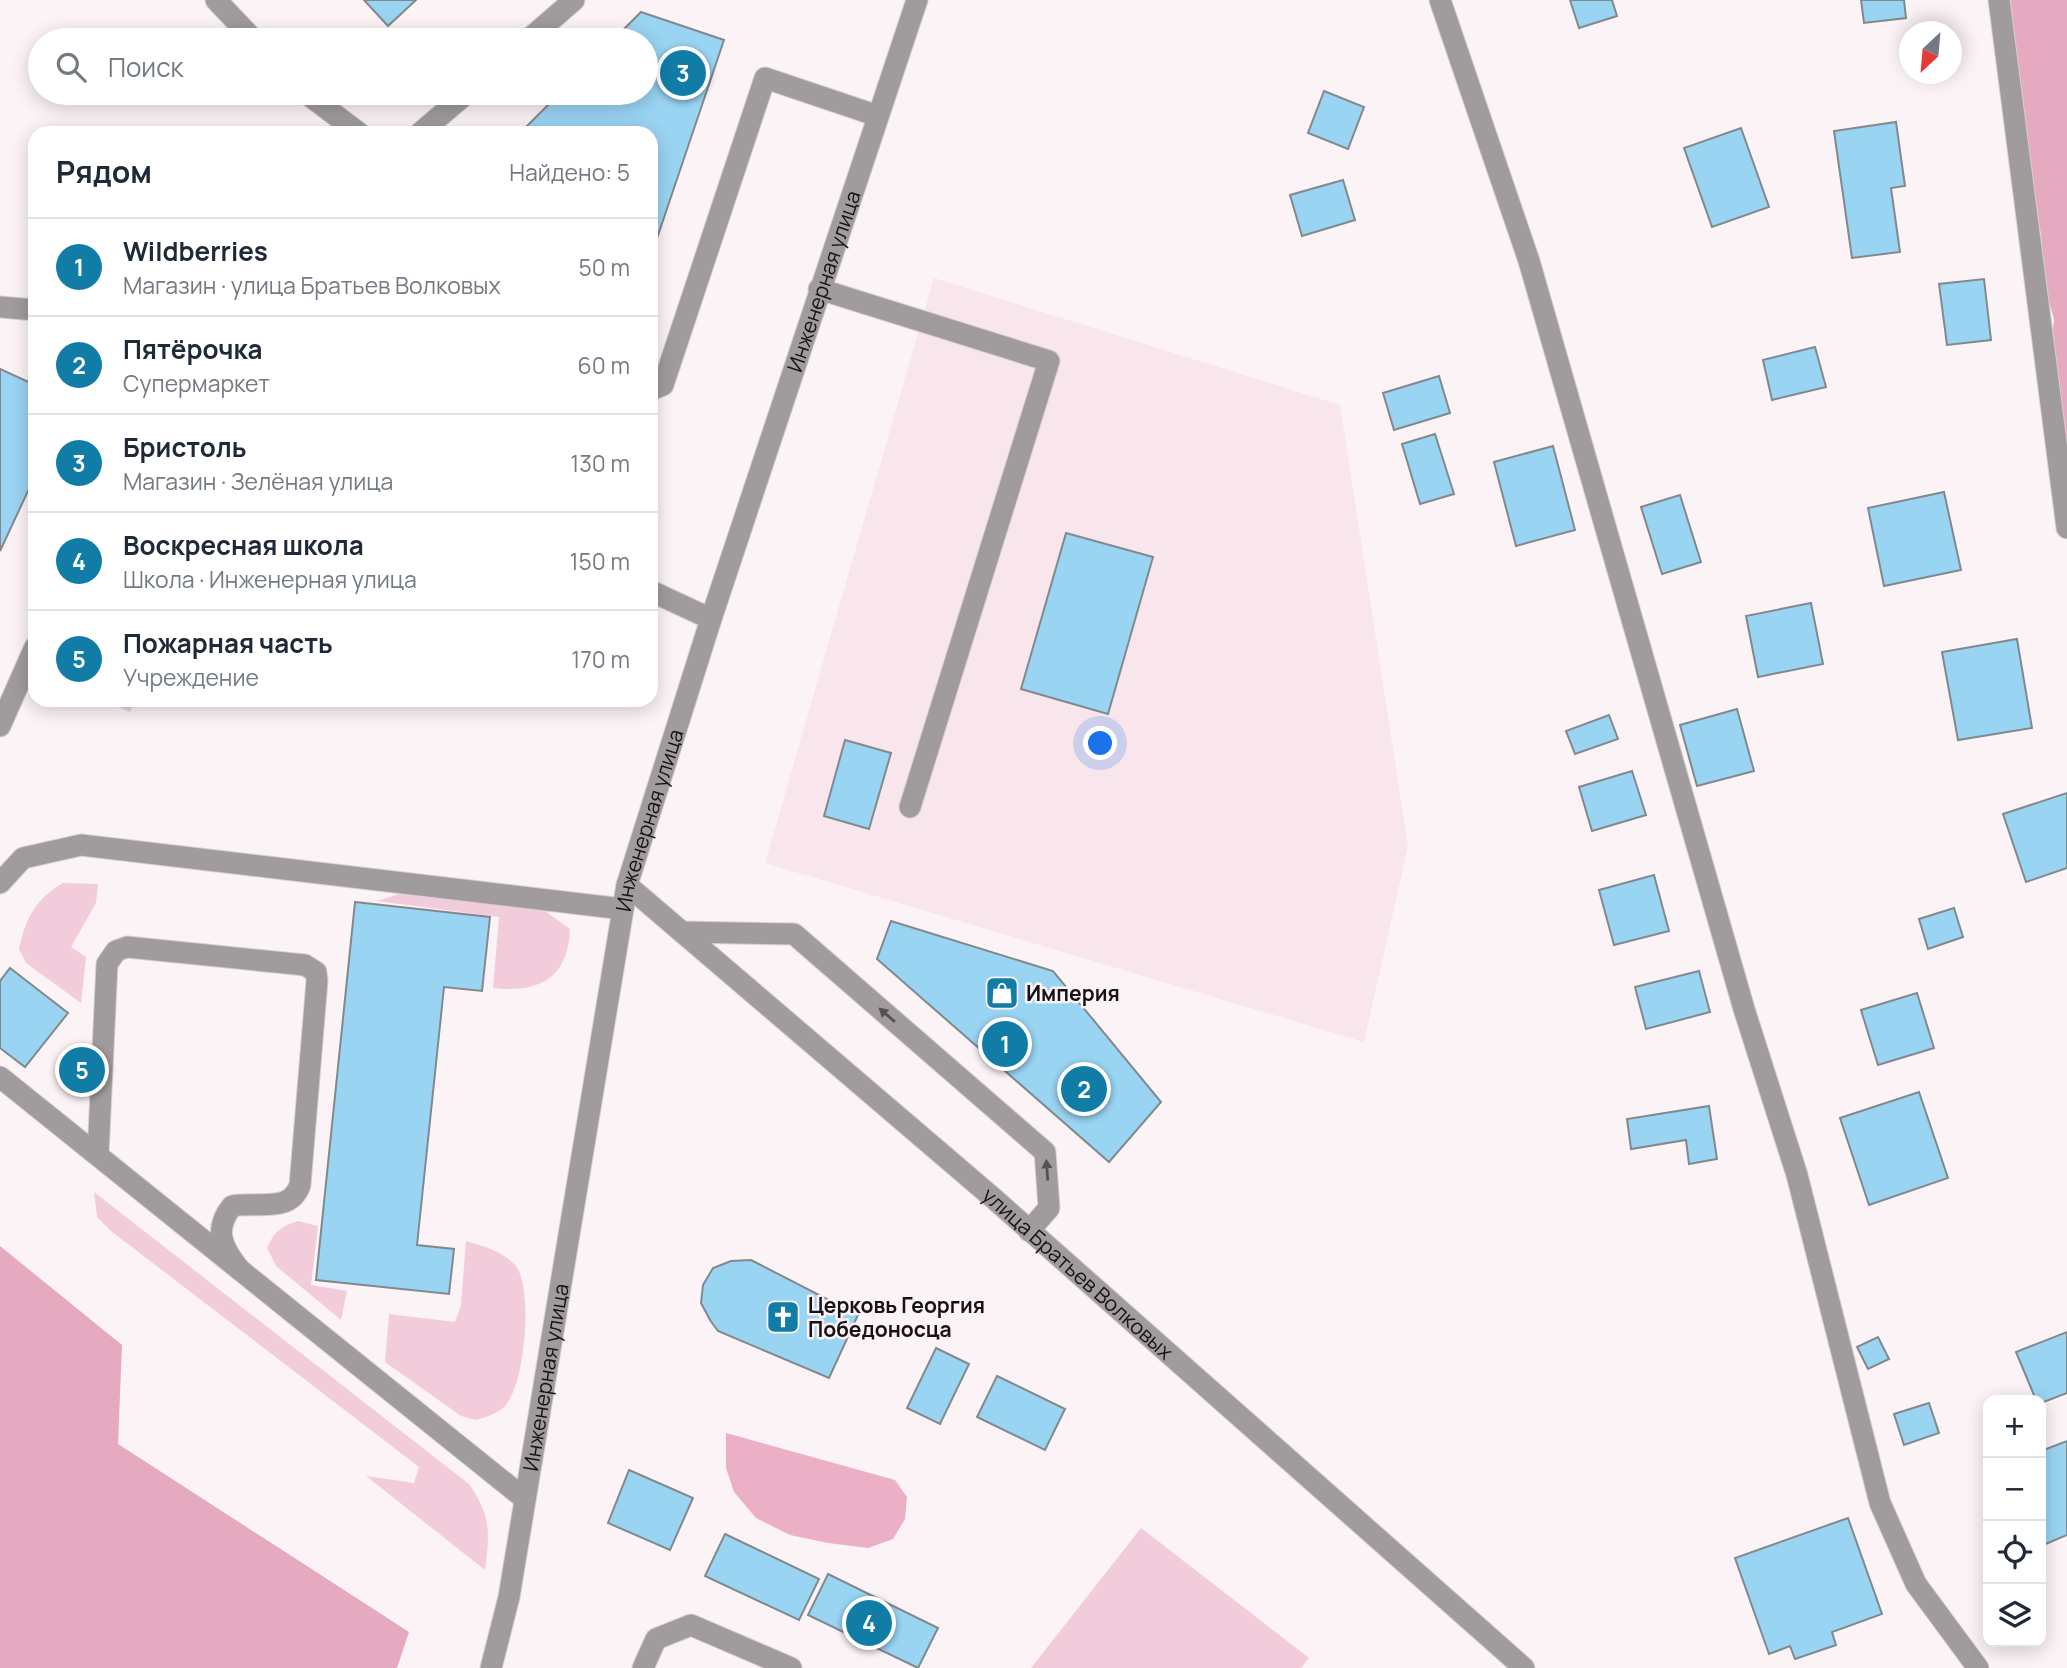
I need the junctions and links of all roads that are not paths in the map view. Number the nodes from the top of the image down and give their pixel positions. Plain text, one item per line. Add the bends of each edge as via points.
1 (216, 0) edge
2 (574, 0) edge
3 (917, 0) edge
4 (1440, 0) edge
5 (1999, 0) edge
6 (243, 28) edge
7 (542, 28) edge
8 (322, 105) edge
9 (453, 105) edge
10 (877, 116) junction
11 (350, 126) edge
12 (428, 126) edge
13 (819, 289) junction
14 (0, 307) edge
15 (28, 309) edge
16 (658, 387) edge
17 (2067, 528) edge
18 (658, 594) edge
19 (711, 618) junction
20 (28, 663) edge
21 (0, 726) edge
22 (910, 807) dead end
23 (0, 883) edge
24 (627, 885) junction
25 (623, 909) junction
26 (682, 932) junction
27 (0, 1077) edge
28 (98, 1156) junction
29 (1029, 1231) junction
30 (240, 1270) junction
31 (525, 1499) junction
32 (491, 1668) edge
33 (643, 1668) edge
34 (791, 1668) edge
35 (1524, 1668) edge
36 (1978, 1668) edge

1 - 6 street
2 - 7 street
3 - 10 street, Инженерная улица
4 - 36 street via 1529,261 1744,1009 1797,1175 1880,1503 1916,1584
5 - 17 street
8 - 11 street
9 - 12 street
10 - 13 street, Инженерная улица
10 - 16 street via 765,78 663,385
13 - 19 street, Инженерная улица
13 - 22 street via 1049,361
14 - 15 street
18 - 19 street
19 - 24 street, Инженерная улица
20 - 21 street
23 - 25 street via 23,858 81,845
24 - 25 street, Инженерная улица
24 - 26 street, улица Братьев Волковых
25 - 31 street, Инженерная улица
26 - 29 street, улица Братьев Волковых
29 -> 26 street via 1049,1208 1045,1153 794,934
27 - 28 street
28 - 30 street
28 - 30 street via 107,964 116,951 127,947 305,965 316,972 300,1185 296,1196 287,1202 232,1206 223,1217 220,1237
29 - 35 street, улица Братьев Волковых
30 - 31 street
31 - 32 street, Инженерная улица via 509,1597
33 - 34 street via 656,1639 691,1625

